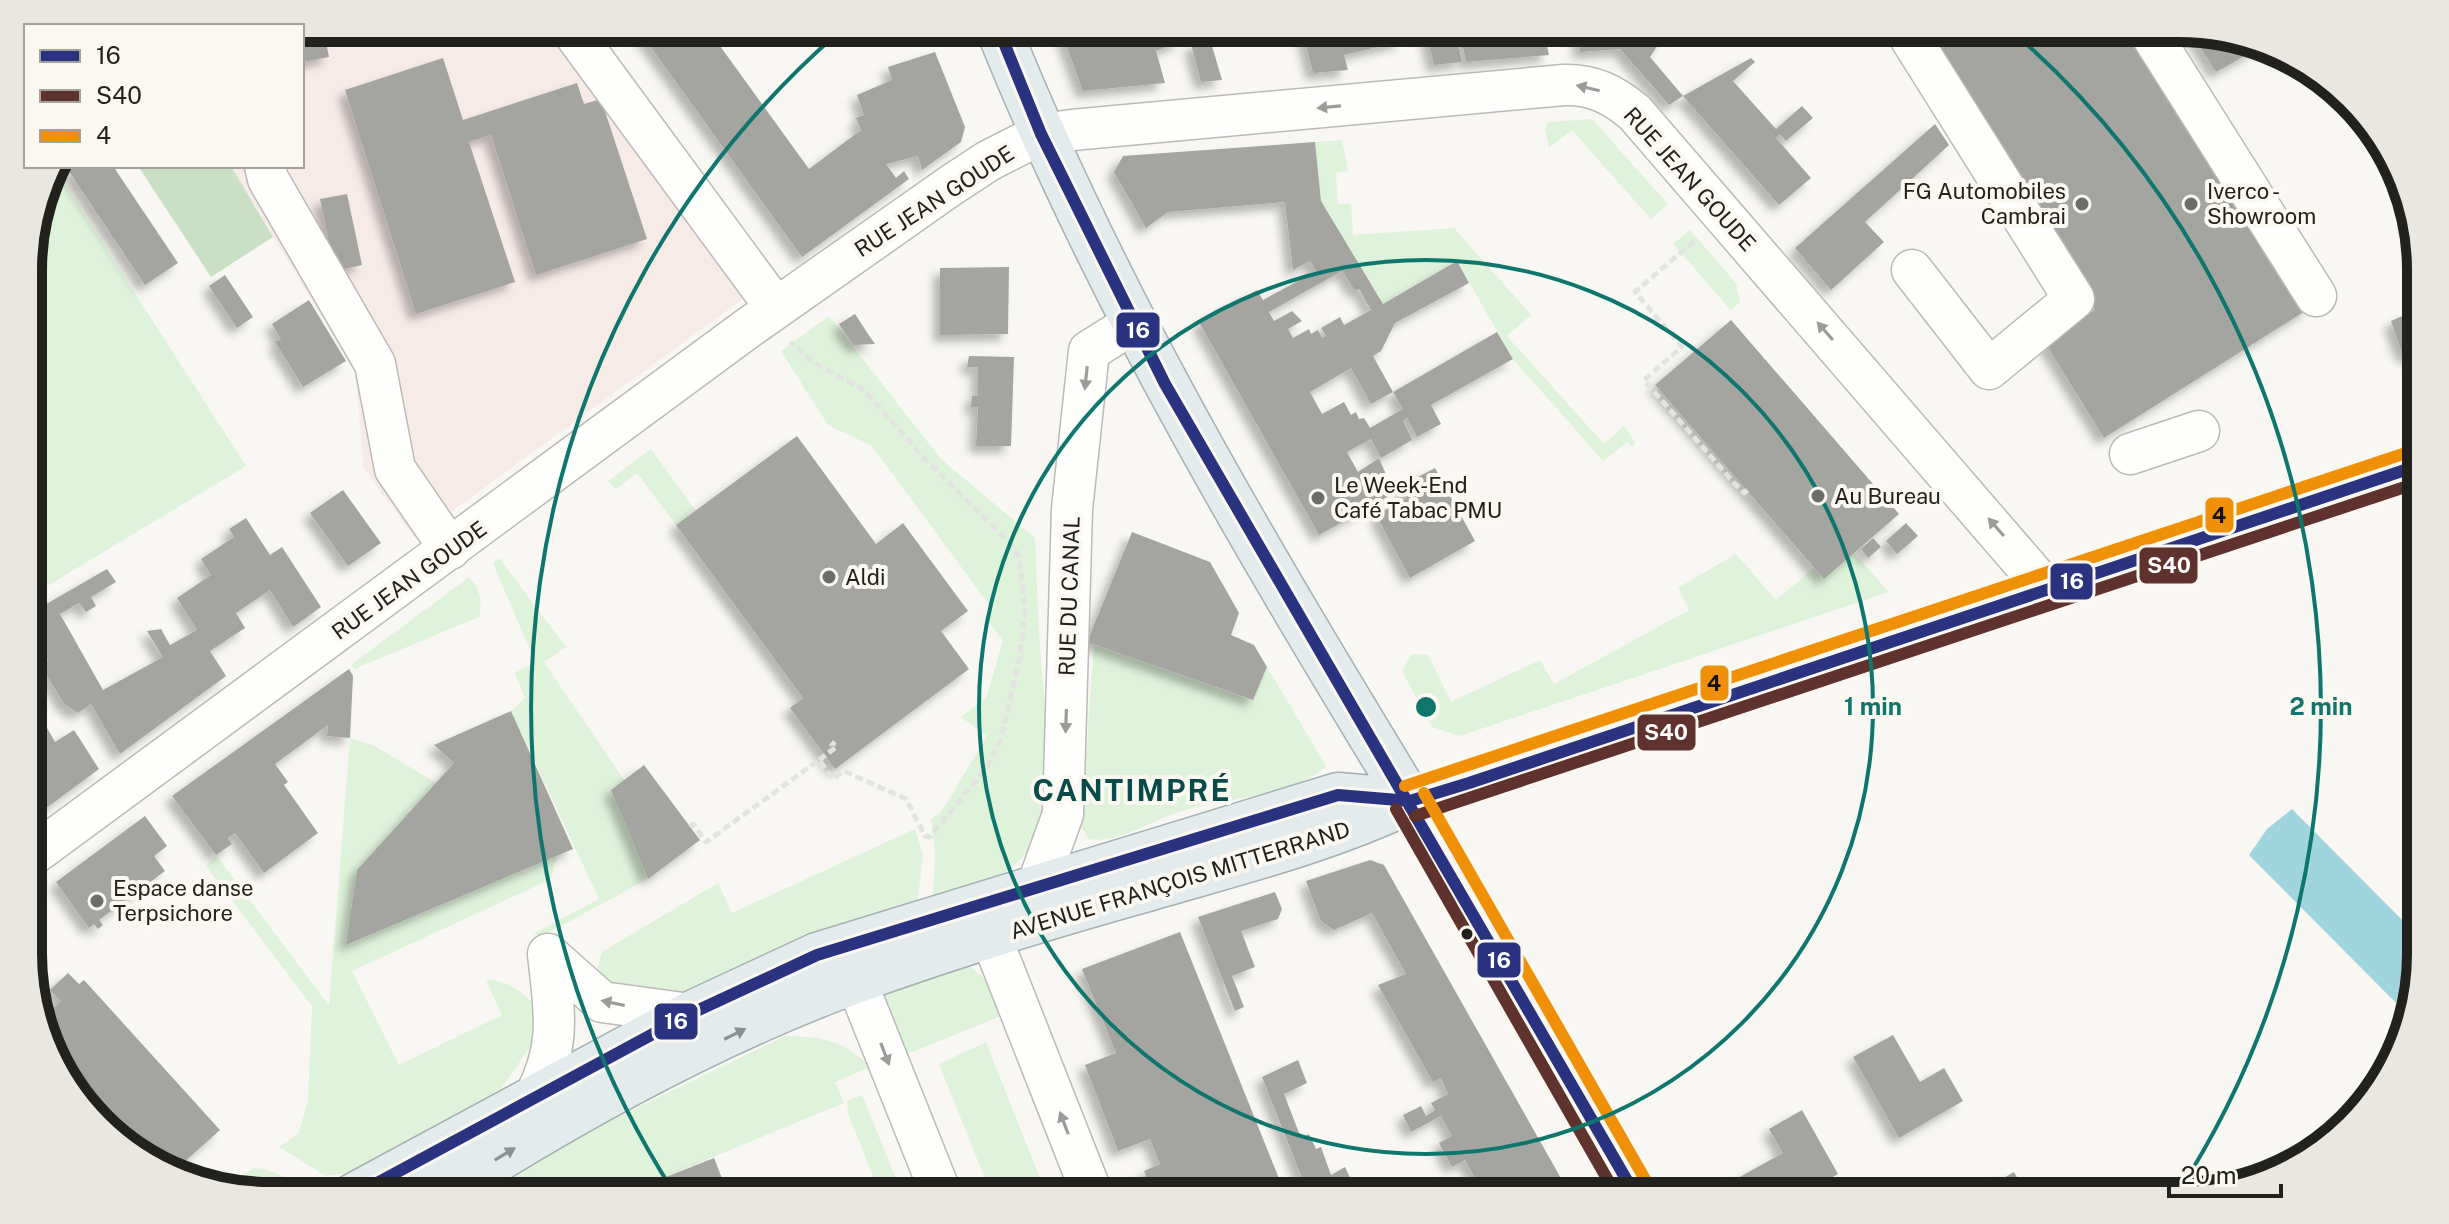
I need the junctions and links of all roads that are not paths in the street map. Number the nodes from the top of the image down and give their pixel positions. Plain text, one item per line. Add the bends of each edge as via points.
1 (580, 42) edge
2 (1004, 42) edge
3 (1913, 42) edge
4 (2156, 42) edge
5 (1041, 134) junction
6 (265, 168) edge
7 (1912, 270) dead end
8 (2316, 296) dead end
9 (769, 313) junction
10 (1132, 324) junction
11 (2199, 431) dead end
12 (2130, 454) dead end
13 (2407, 469) edge
14 (450, 549) junction
15 (2045, 588) junction
16 (1410, 801) junction
17 (42, 848) edge
18 (1036, 889) junction
19 (991, 937) junction
20 (856, 981) junction
21 (690, 1014) junction
22 (535, 1096) junction
23 (378, 1182) edge
24 (461, 1182) edge
25 (936, 1182) edge
26 (1087, 1182) edge
27 (1628, 1182) edge

1 - 9 street
2 - 5 main road
3 - 7 street via 2074,299 1989,369
4 - 8 street
5 - 9 street, RUE JEAN GOUDE via 970,172
5 - 10 main road
15 -> 5 street, RUE JEAN GOUDE via 1635,113 1605,92 1564,85
6 - 14 street via 375,364 395,469
9 - 14 street, RUE JEAN GOUDE
10 - 16 main road
10 -> 18 street, RUE DU CANAL via 1089,351 1072,509 1063,814
11 - 12 street
13 - 15 main road
14 - 17 street, RUE JEAN GOUDE
15 - 16 main road
16 - 18 main road, AVENUE FRANÇOIS MITTERRAND via 1338,795
16 - 19 main road, AVENUE FRANÇOIS MITTERRAND via 1353,828
16 - 27 street
18 - 21 main road, AVENUE FRANÇOIS MITTERRAND via 817,955
19 - 20 main road, AVENUE FRANÇOIS MITTERRAND
26 -> 19 street
24 -> 20 main road, AVENUE FRANÇOIS MITTERRAND via 606,1098 750,1026
20 -> 25 street
21 - 22 main road, AVENUE FRANÇOIS MITTERRAND
21 -> 22 street via 602,1002 548,954 556,1031
22 - 23 main road, AVENUE FRANÇOIS MITTERRAND

